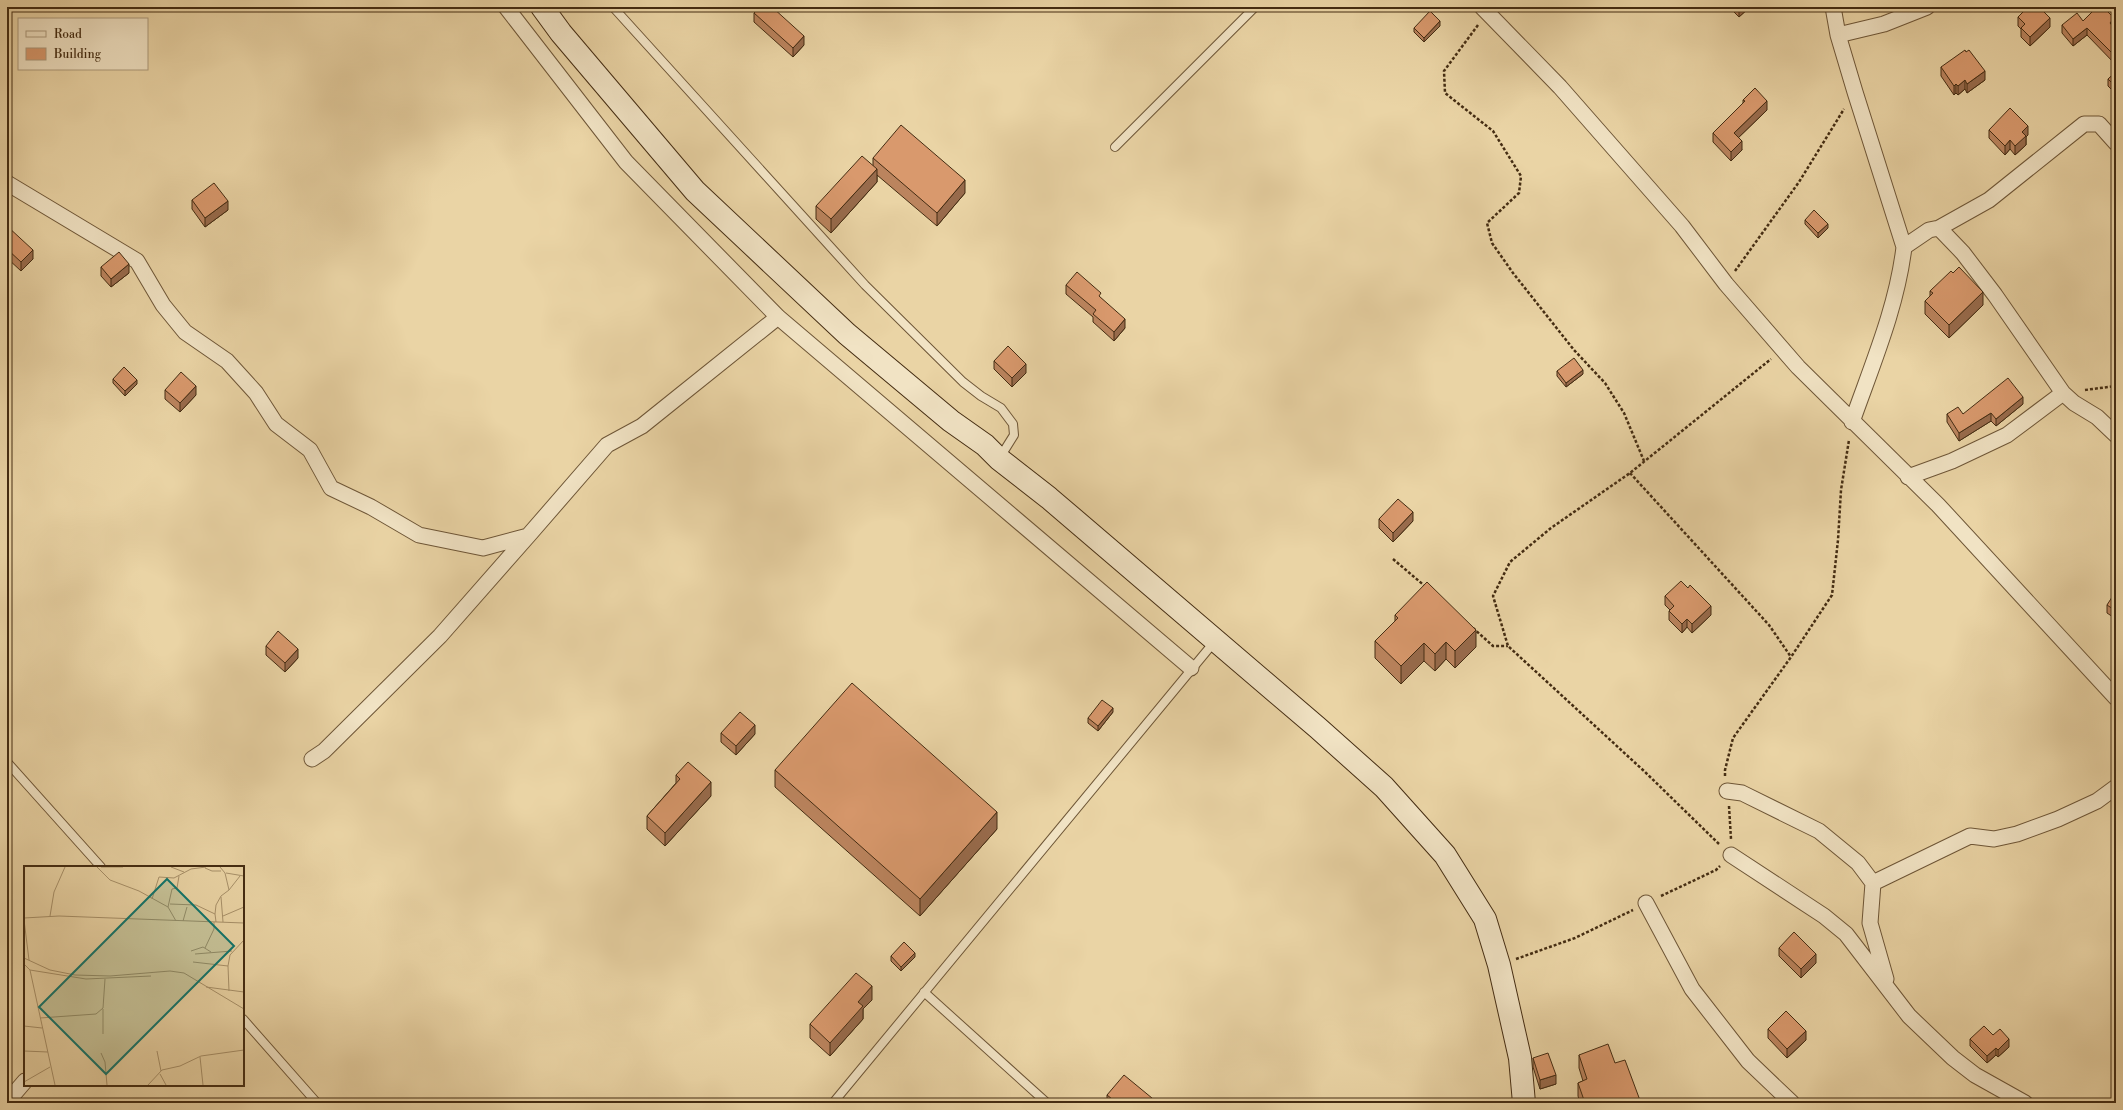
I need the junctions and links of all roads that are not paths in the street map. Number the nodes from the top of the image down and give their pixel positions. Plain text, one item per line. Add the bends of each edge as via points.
1 (506, 7) edge
2 (542, 7) edge
3 (613, 7) edge
4 (1255, 7) edge
5 (1833, 7) edge
6 (1927, 7) edge
7 (1485, 9) edge
8 (1838, 35) junction
9 (2116, 143) edge
10 (1114, 147) dead end
11 (7, 183) edge
12 (1939, 228) junction
13 (1904, 247) junction
14 (778, 317) junction
15 (2063, 393) junction
16 (1852, 422) junction
17 (2116, 435) edge
18 (999, 459) junction
19 (1908, 477) junction
20 (528, 536) junction
21 (1215, 640) junction
22 (1191, 668) junction
23 (2116, 698) edge
24 (312, 759) dead end
25 (7, 762) edge
26 (2116, 788) edge
27 (1727, 791) road end
28 (1731, 855) road end
29 (100, 866) edge
30 (1874, 883) junction
31 (1646, 904) road end
32 (1888, 988) junction
33 (924, 992) junction
34 (244, 1020) edge
35 (24, 1082) edge
36 (7, 1102) edge
37 (317, 1103) edge
38 (833, 1103) edge
39 (1047, 1103) edge
40 (1524, 1103) edge
41 (1792, 1103) edge
42 (2025, 1103) edge

1 - 14 street via 626,162
2 - 18 street via 561,33 695,191 847,334
3 - 18 lane via 865,285 963,382 1001,408 1013,424 1014,435
4 - 10 lane
5 - 8 street
6 - 8 street via 1884,24
7 - 16 street via 1560,87 1682,226 1726,284 1782,350
8 - 13 street
9 - 12 street via 2099,124 2084,124 1989,200
11 - 20 street via 137,261 163,306 181,326 227,361 256,393 276,424 310,450 331,488 371,507 419,535 483,548
12 - 13 street via 1929,230
12 - 15 street via 1963,253 1995,295
13 - 16 street via 1884,331
14 - 20 street via 642,426 607,445
14 - 22 street
15 - 17 street via 2074,404 2097,417
15 - 19 street via 2007,435 1952,461
16 - 19 street
18 - 21 street via 1049,498
19 - 23 street
20 - 24 street via 440,636 324,751
21 - 22 lane
21 - 40 street via 1384,787 1445,856 1485,919 1499,966 1520,1058
22 - 33 lane
25 - 29 lane
26 - 30 street via 2097,801 2017,834 1994,839 1970,836
27 - 30 street via 1742,793 1819,831 1858,863
28 - 32 street via 1824,916 1846,934
30 - 32 street via 1870,923
31 - 41 street via 1692,989 1748,1061
32 - 42 street via 1909,1016 1960,1065
33 - 38 lane
33 - 39 lane
34 - 37 lane
35 - 36 street

